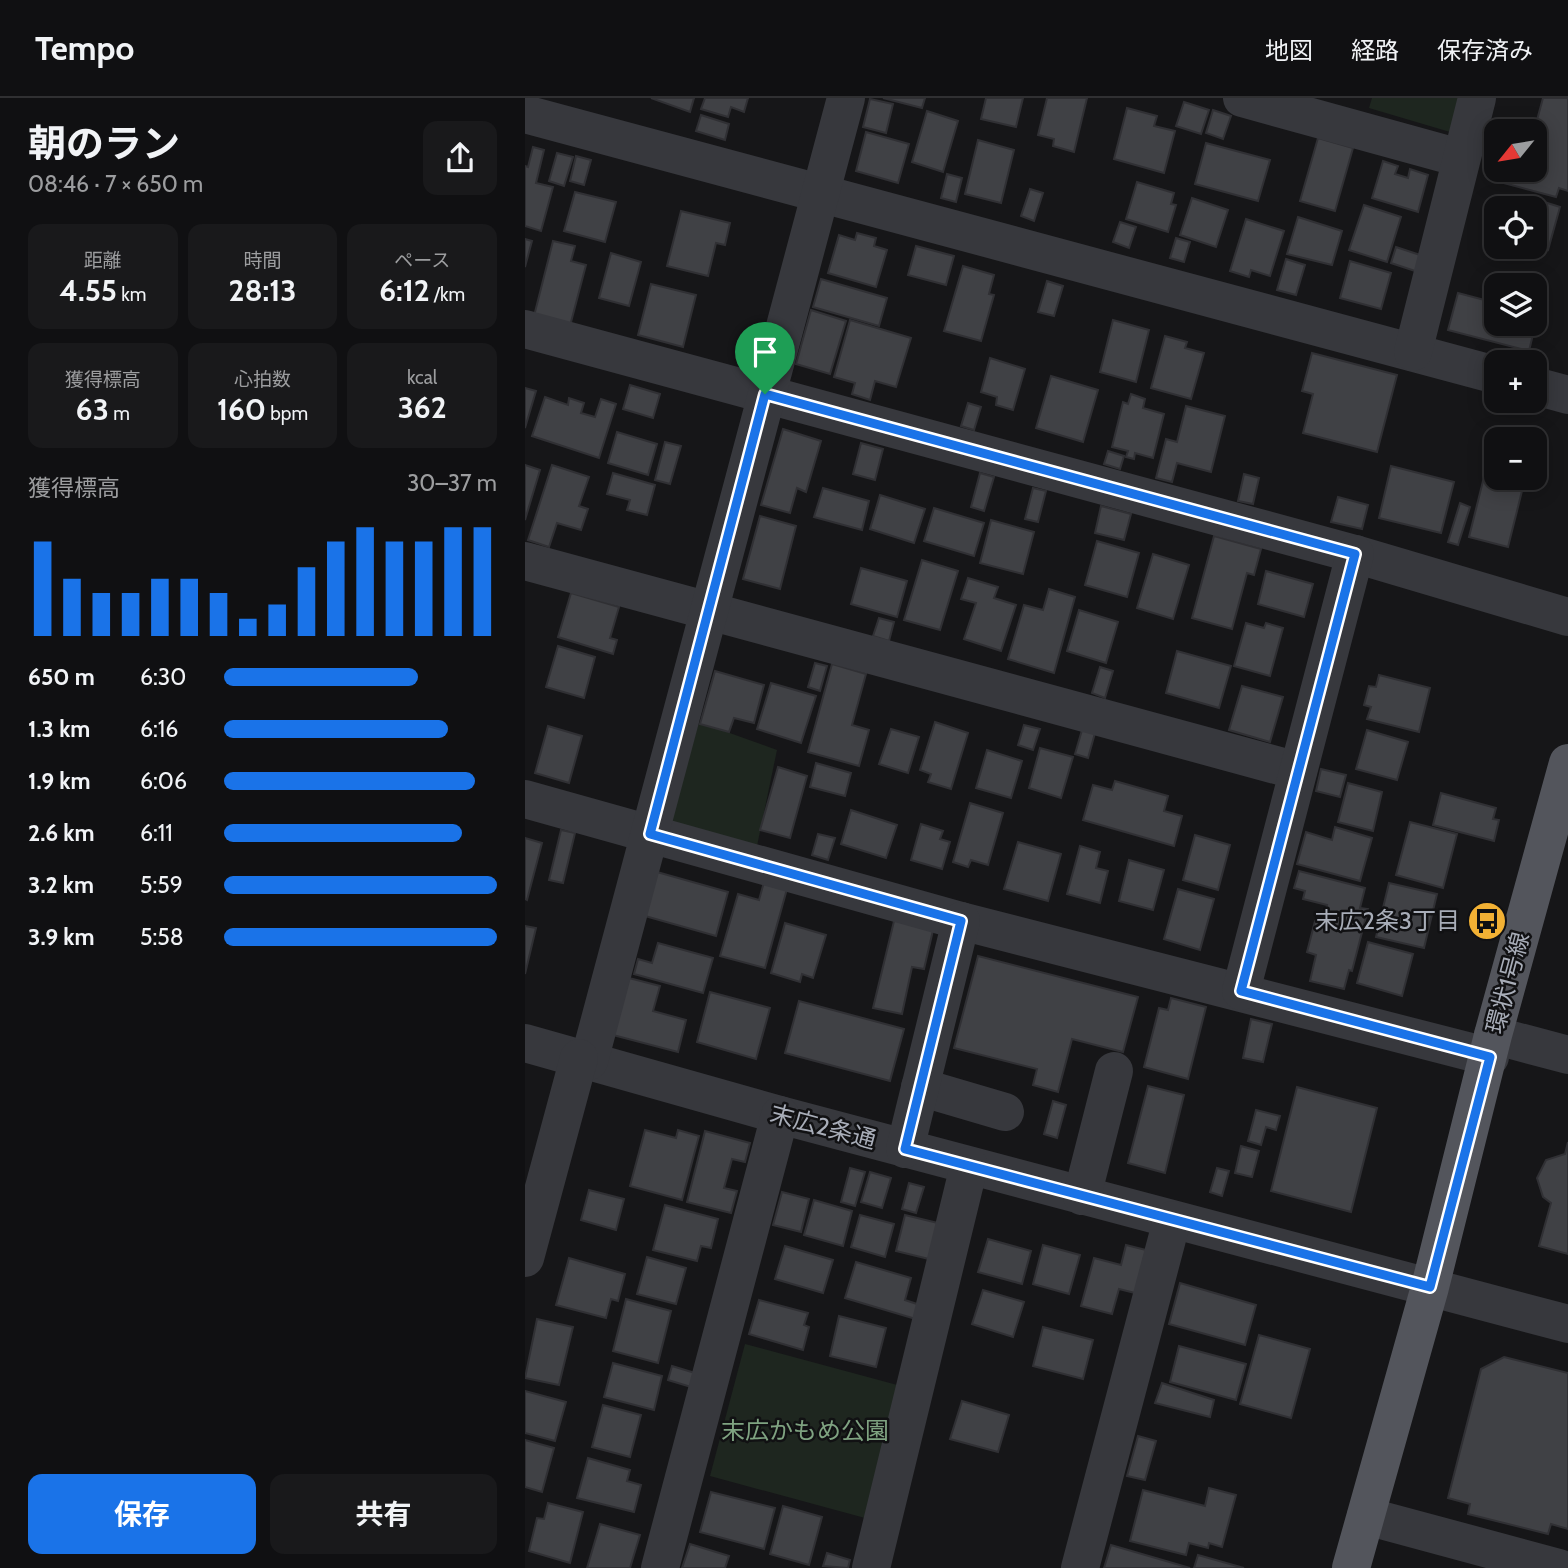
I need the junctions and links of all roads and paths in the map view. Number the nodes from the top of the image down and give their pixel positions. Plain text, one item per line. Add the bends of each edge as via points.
1 (846, 98) edge
2 (1242, 98) edge
3 (1477, 98) edge
4 (525, 114) edge
5 (1459, 158) junction
6 (820, 194) junction
7 (525, 329) edge
8 (1413, 352) junction
9 (1484, 372) edge
10 (1547, 390) edge
11 (765, 394) junction
12 (1568, 396) edge
13 (1355, 554) junction
14 (525, 561) edge
15 (710, 610) junction
16 (1568, 617) edge
17 (1298, 771) junction
18 (1565, 784) edge
19 (525, 799) edge
20 (650, 834) junction
21 (961, 921) junction
22 (1241, 991) junction
23 (525, 1043) edge
24 (1491, 1046) junction
25 (1568, 1055) edge
26 (584, 1059) junction
27 (1114, 1072) dead end
28 (920, 1087) junction
29 (1005, 1112) dead end
30 (780, 1115) junction
31 (905, 1149) junction
32 (969, 1166) junction
33 (1082, 1196) junction
34 (1172, 1220) junction
35 (525, 1258) edge
36 (1430, 1287) junction
37 (1568, 1324) edge
38 (1366, 1516) junction
39 (660, 1568) edge
40 (871, 1568) edge
41 (1080, 1568) edge
42 (1352, 1568) edge
43 (1559, 1568) edge

1 - 6 street
2 - 5 street
3 - 5 street
4 - 6 street
5 - 8 street
6 - 8 street
6 - 11 street
7 - 11 street
8 - 9 street
10 - 12 street
11 - 13 street
11 - 15 street
13 - 16 street
13 - 17 street
14 - 15 street
15 - 17 street
15 - 20 street
17 - 22 street
18 - 24 main road, 環状1号線
19 - 20 street
20 - 21 street
20 - 26 street
21 - 22 street
21 - 28 street
22 - 24 street
23 - 26 street, 末広2条通
24 - 25 street
24 - 36 main road, 環状1号線
26 - 30 street, 末広2条通
26 - 35 street
27 - 33 street
28 - 29 street
28 - 31 street
30 - 31 street, 末広2条通
30 - 39 street
31 - 32 street, 末広2条通
32 - 33 street, 末広2条通
32 - 40 street
33 - 34 street, 末広2条通
34 - 36 street, 末広2条通
34 - 41 street
36 - 37 street, 末広2条通
36 - 38 main road, 環状1号線
38 - 42 main road, 環状1号線
38 - 43 street

